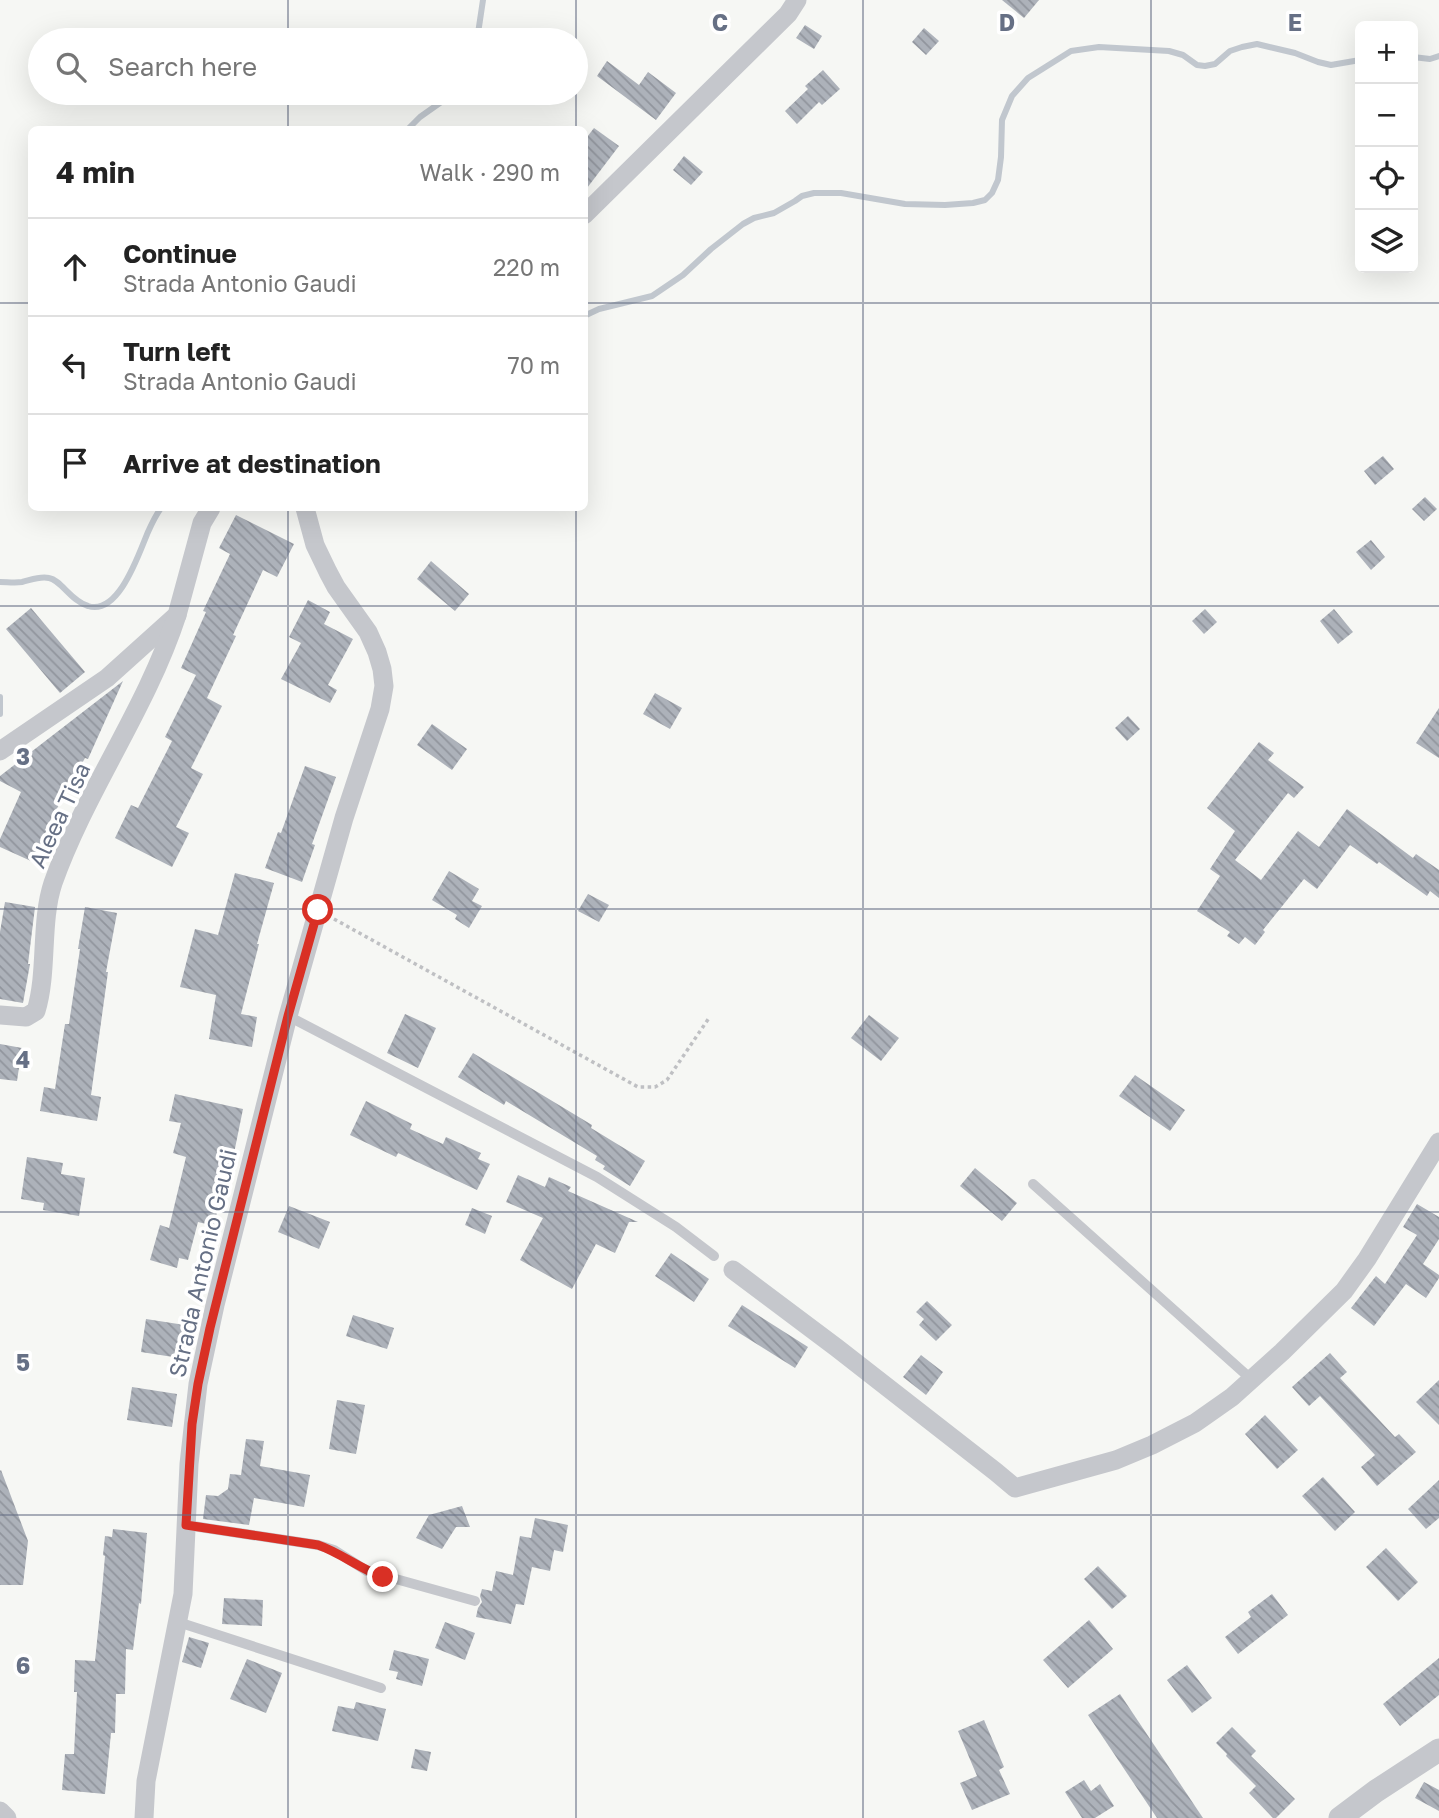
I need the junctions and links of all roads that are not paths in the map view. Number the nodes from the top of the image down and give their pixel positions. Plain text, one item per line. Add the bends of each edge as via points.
1 (797, 0) edge
2 (588, 211) edge
3 (209, 511) edge
4 (306, 511) edge
5 (177, 615) junction
6 (0, 751) edge
7 (0, 1015) edge
8 (288, 1016) junction
9 (1439, 1142) edge
10 (1033, 1184) dead end
11 (714, 1256) dead end
12 (733, 1270) dead end
13 (1251, 1379) junction
14 (186, 1525) junction
15 (475, 1601) dead end
16 (178, 1622) junction
17 (381, 1688) dead end
18 (1439, 1750) edge
19 (0, 1811) edge
20 (7, 1818) edge
21 (144, 1818) edge
22 (1340, 1818) edge

1 - 2 street
3 - 5 street
4 - 8 street, Strada Antonio Gaudi via 328,572 377,652 384,687
5 - 6 street via 107,678
5 - 7 street, Aleea Tisa via 167,647 52,887 36,1011 26,1017
8 - 11 lane via 597,1177
8 - 14 street, Strada Antonio Gaudi via 198,1384
9 - 13 street via 1344,1292
10 - 13 lane
12 - 13 street via 1015,1488 1116,1460 1152,1445 1195,1423
14 - 15 lane via 318,1545 367,1571
14 - 16 street, Strada Antonio Gaudi
16 - 17 lane
16 - 21 street, Strada Antonio Gaudi via 146,1781
18 - 22 street
19 - 20 street

